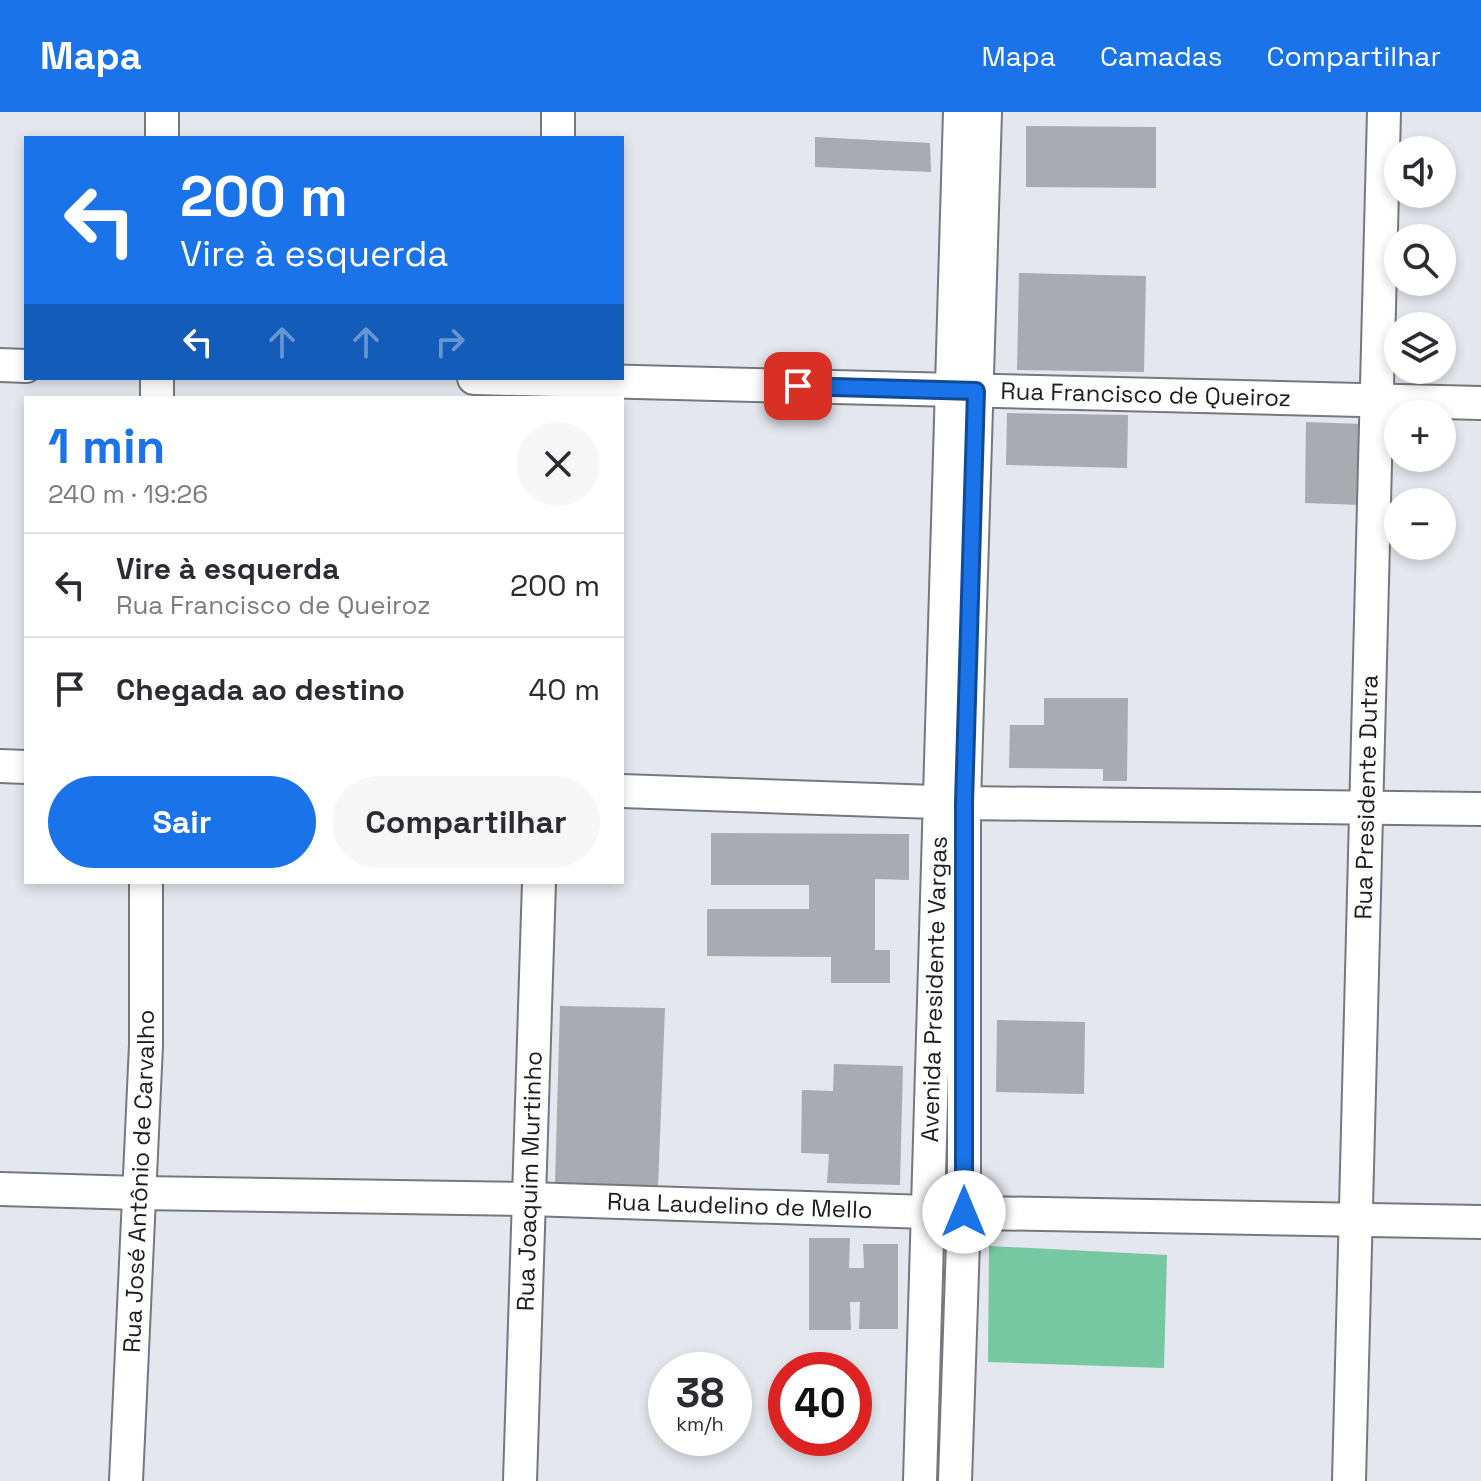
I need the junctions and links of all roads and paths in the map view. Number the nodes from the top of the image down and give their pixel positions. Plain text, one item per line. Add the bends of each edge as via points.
1 (162, 112) edge
2 (558, 112) edge
3 (960, 112) edge
4 (985, 112) edge
5 (1384, 112) edge
6 (162, 136) edge
7 (558, 136) edge
8 (0, 365) edge
9 (24, 366) edge
10 (496, 380) edge
11 (552, 385) edge
12 (964, 390) junction
13 (1377, 401) junction
14 (1481, 403) edge
15 (0, 766) edge
16 (24, 767) edge
17 (624, 791) edge
18 (952, 803) junction
19 (1366, 807) junction
20 (1481, 809) edge
21 (146, 884) edge
22 (539, 884) edge
23 (0, 1189) edge
24 (139, 1193) junction
25 (529, 1199) junction
26 (927, 1212) junction
27 (964, 1212) junction
28 (1355, 1219) junction
29 (1481, 1222) edge
30 (126, 1481) edge
31 (520, 1481) edge
32 (920, 1481) edge
33 (955, 1481) edge
34 (1349, 1481) edge

1 - 6 street
2 - 7 street
3 - 12 street, Avenida Presidente Vargas
4 - 12 street, Avenida Presidente Vargas
5 - 13 street, Rua Presidente Dutra
8 - 9 street
10 - 11 street, Rua Francisco de Queiroz
11 - 12 street, Rua Francisco de Queiroz
12 - 13 street, Rua Francisco de Queiroz
12 - 18 street, Avenida Presidente Vargas
13 - 14 street, Rua Francisco de Queiroz
13 - 19 street, Rua Presidente Dutra
15 - 16 street
17 - 18 street
18 - 19 street
18 - 26 street, Avenida Presidente Vargas
18 - 27 street, Avenida Presidente Vargas
19 - 20 street
19 - 28 street, Rua Presidente Dutra
21 - 24 street, Rua José Antônio de Carvalho
22 - 25 street, Rua Joaquim Murtinho
23 - 24 street, Rua Laudelino de Mello
24 - 25 street, Rua Laudelino de Mello
24 - 30 street, Rua José Antônio de Carvalho
25 - 26 street, Rua Laudelino de Mello
25 - 31 street, Rua Joaquim Murtinho
26 - 27 street, Rua Laudelino de Mello
26 - 32 street, Avenida Presidente Vargas
27 - 28 street, Rua Laudelino de Mello
27 - 33 street, Avenida Presidente Vargas
28 - 29 street, Rua Laudelino de Mello
28 - 34 street, Rua Presidente Dutra

